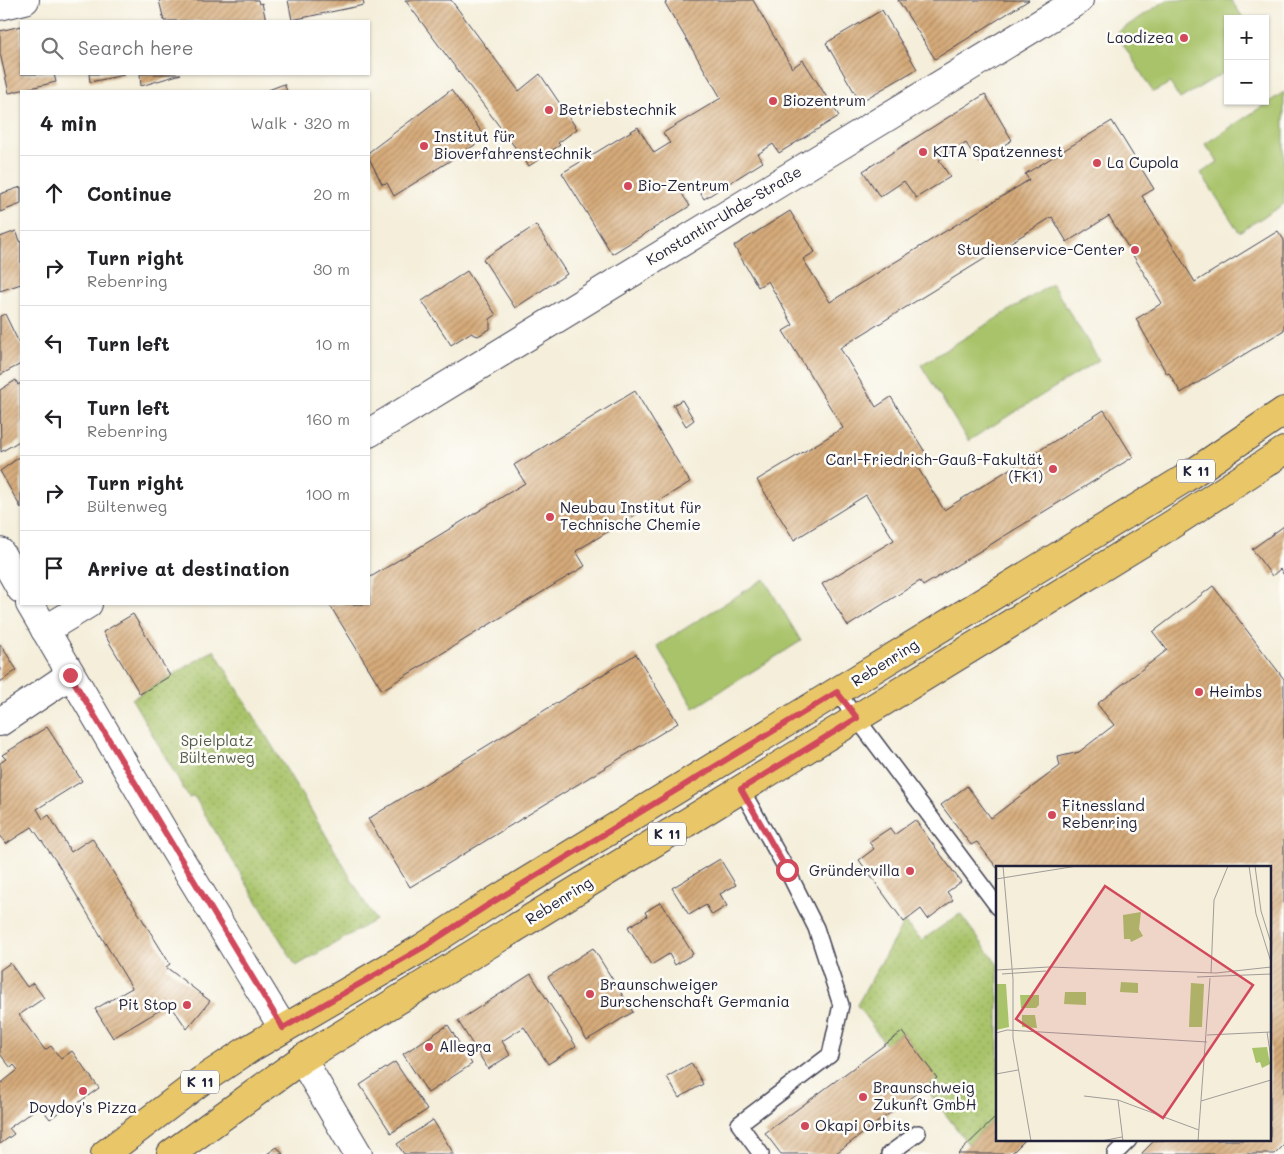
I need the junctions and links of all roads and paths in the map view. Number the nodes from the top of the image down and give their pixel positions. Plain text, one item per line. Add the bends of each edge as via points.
1 (25, 0) edge
2 (1080, 0) edge
3 (0, 6) edge
4 (1284, 411) edge
5 (370, 432) edge
6 (1284, 451) edge
7 (0, 552) edge
8 (20, 587) edge
9 (31, 605) edge
10 (86, 605) edge
11 (45, 630) junction
12 (70, 675) junction
13 (837, 692) junction
14 (857, 718) junction
15 (0, 722) edge
16 (741, 789) junction
17 (996, 904) edge
18 (283, 1028) junction
19 (302, 1059) junction
20 (918, 1133) dead end
21 (1127, 1142) edge
22 (105, 1154) edge
23 (170, 1154) edge
24 (358, 1154) edge
25 (761, 1154) edge
26 (889, 1154) edge
27 (1115, 1154) edge

1 - 3 street
2 - 5 street, Konstantin-Uhde-Straße
4 - 13 main road, Rebenring / K 11 via 1184,479
6 - 14 main road, Rebenring / K 11
7 - 8 street
9 - 11 street
10 - 11 street
11 - 12 street
12 - 15 street
12 - 18 street
13 - 14 lane
13 - 18 main road, Rebenring / K 11 via 422,948
14 - 16 main road, Rebenring / K 11
14 - 17 lane
16 - 19 main road, Rebenring / K 11
16 - 25 lane via 816,928 841,1005 830,1055 739,1124
18 - 22 main road, Rebenring / K 11 via 201,1081
19 - 23 main road, Rebenring / K 11
19 - 24 street
20 - 26 lane
21 - 27 lane

